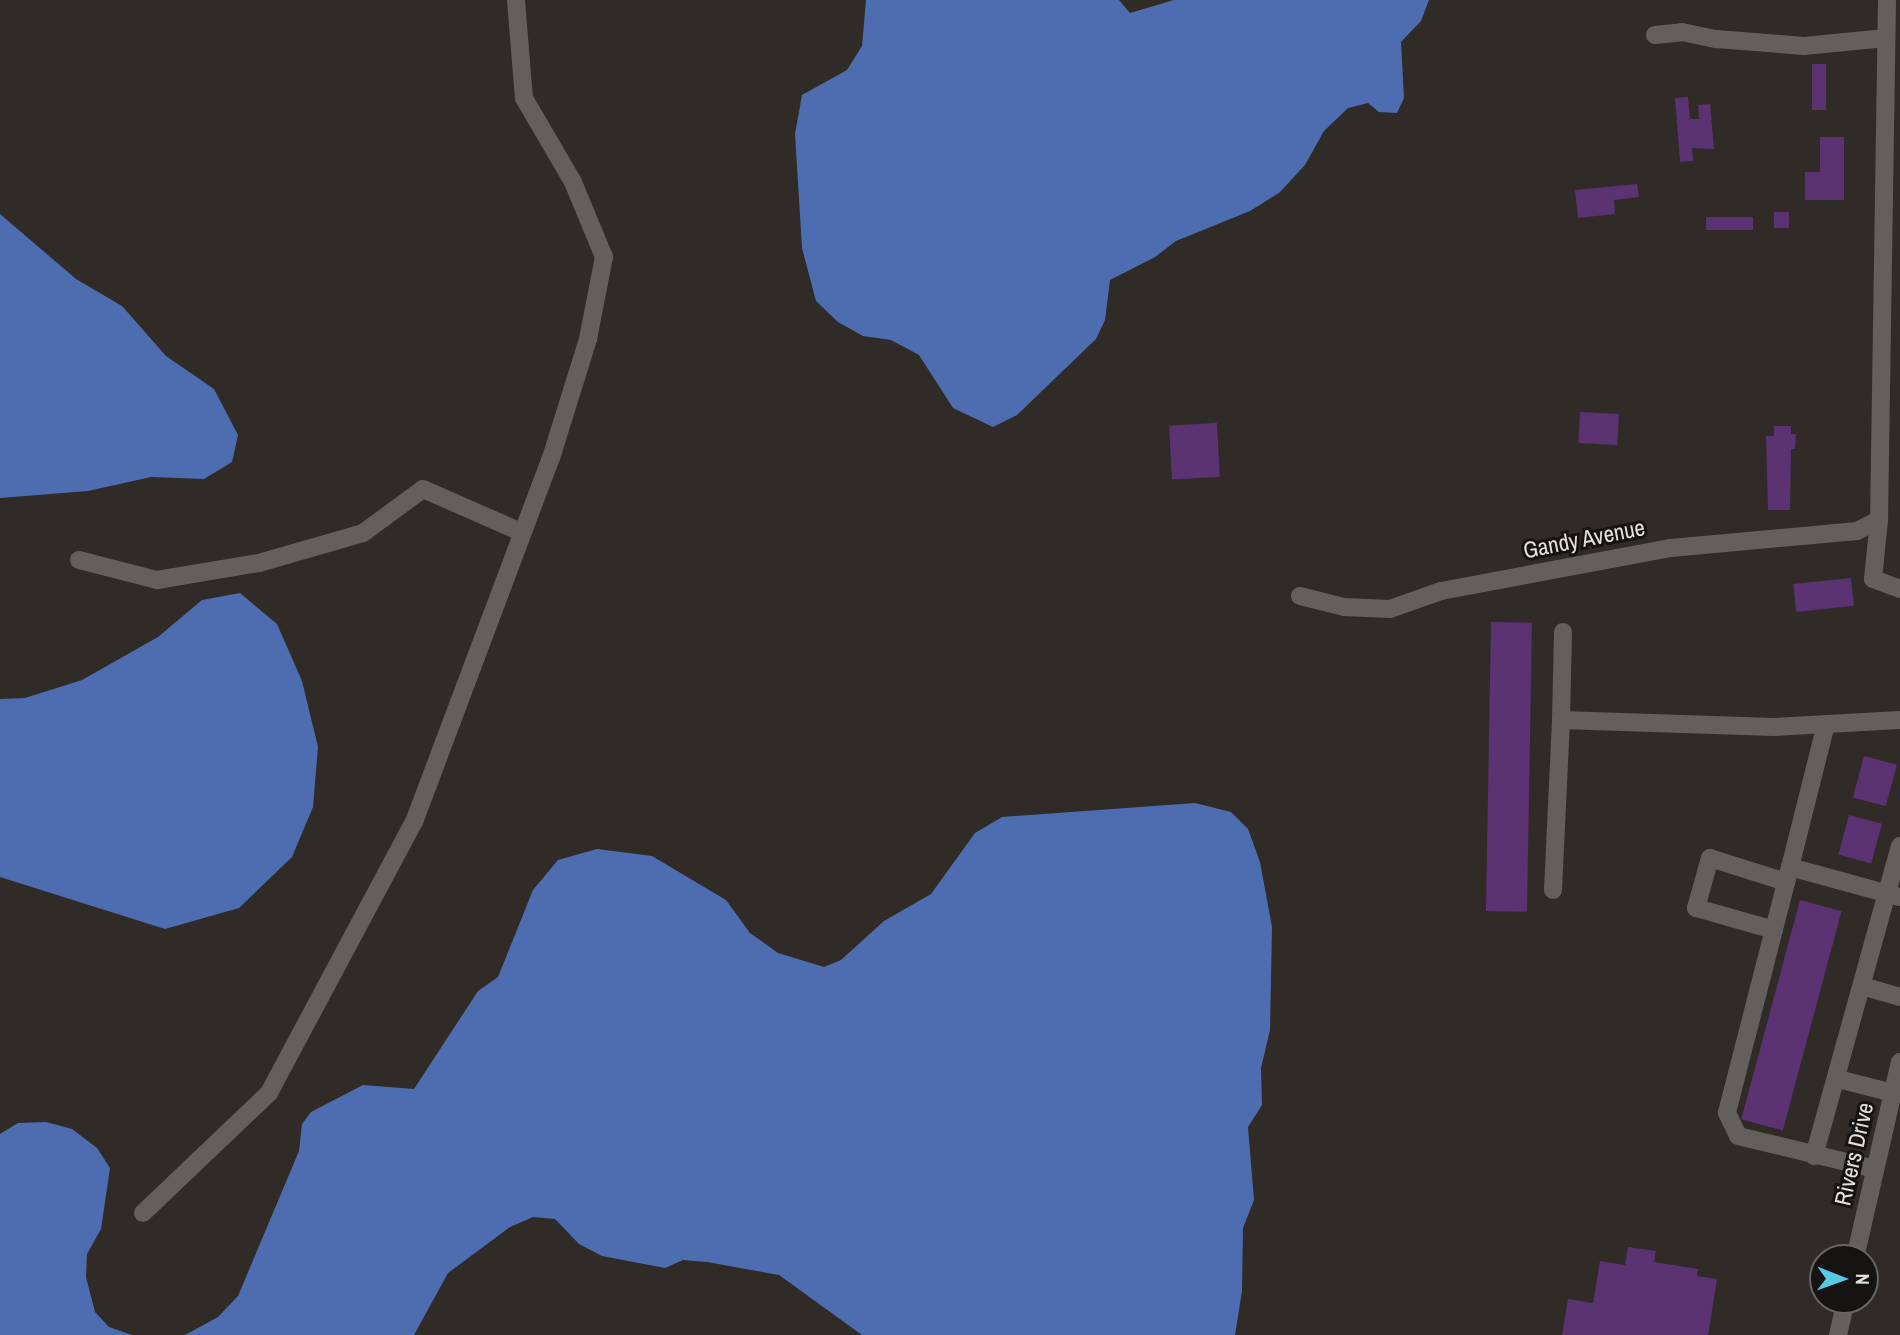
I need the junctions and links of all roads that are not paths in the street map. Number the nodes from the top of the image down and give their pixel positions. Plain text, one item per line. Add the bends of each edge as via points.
1 (516, 0) edge
2 (1887, 0) edge
3 (1655, 35) dead end
4 (1886, 38) junction
5 (1879, 520) junction
6 (521, 532) junction
7 (79, 560) dead end
8 (1900, 589) edge
9 (1300, 596) dead end
10 (1563, 632) dead end
11 (1561, 720) junction
12 (1900, 720) edge
13 (1826, 724) junction
14 (1900, 846) edge
15 (1788, 874) junction
16 (1553, 890) dead end
17 (1893, 895) edge
18 (1774, 930) junction
19 (1862, 986) junction
20 (1900, 997) edge
21 (1900, 1062) edge
22 (1838, 1079) junction
23 (1893, 1093) junction
24 (1814, 1156) junction
25 (1875, 1169) junction
26 (143, 1213) dead end
27 (1858, 1244) edge
28 (1843, 1314) edge
29 (1838, 1335) edge

1 - 6 street via 524,98 573,182 604,257 588,339 551,458
2 - 4 street
3 - 4 street via 1682,32 1804,46
4 - 5 street
5 - 8 street via 1873,579
5 - 9 street, Gandy Avenue via 1857,531 1671,548 1441,591 1390,609 1344,607
6 - 7 street via 424,489 363,533 259,563 157,580
6 - 26 street via 414,822 269,1093
10 - 11 street
11 - 13 street via 1693,727
11 - 16 street
12 - 13 street
13 - 15 street
14 - 17 street
15 - 17 street
15 - 18 street
15 - 18 street via 1710,858 1696,908
17 - 19 street
18 - 24 street via 1727,1113 1738,1136
19 - 20 street
19 - 22 street
21 - 23 street, Rivers Drive
22 - 23 street
22 - 24 street
23 - 25 street, Rivers Drive
24 - 25 street
25 - 27 street, Rivers Drive
28 - 29 street

